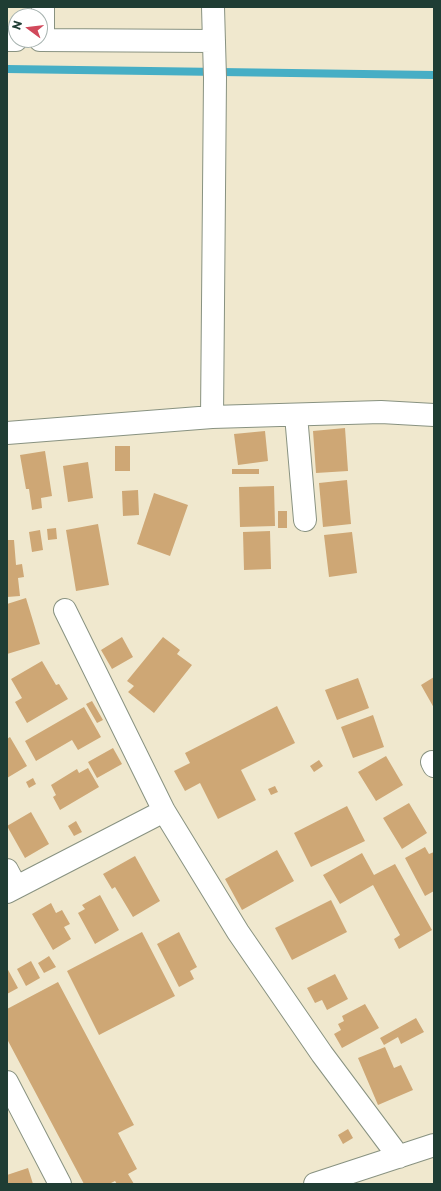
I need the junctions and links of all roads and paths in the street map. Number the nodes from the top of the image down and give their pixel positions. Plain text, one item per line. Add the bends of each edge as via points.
1 (213, 7) edge
2 (48, 40) edge
3 (214, 47) junction
4 (296, 415) junction
5 (434, 415) edge
6 (212, 417) junction
7 (7, 433) edge
8 (305, 520) dead end
9 (65, 610) dead end
10 (164, 811) junction
11 (10, 883) edge
12 (7, 1082) edge
13 (434, 1145) edge
14 (399, 1157) junction
15 (60, 1184) edge
16 (315, 1184) edge

1 - 3 street
2 - 3 street
3 - 6 street
4 - 5 street via 381,412
4 - 6 street
4 - 8 street
6 - 7 street
9 - 10 street
10 - 11 street
10 - 14 street via 238,932 322,1054
12 - 15 street
13 - 14 street
14 - 16 street

